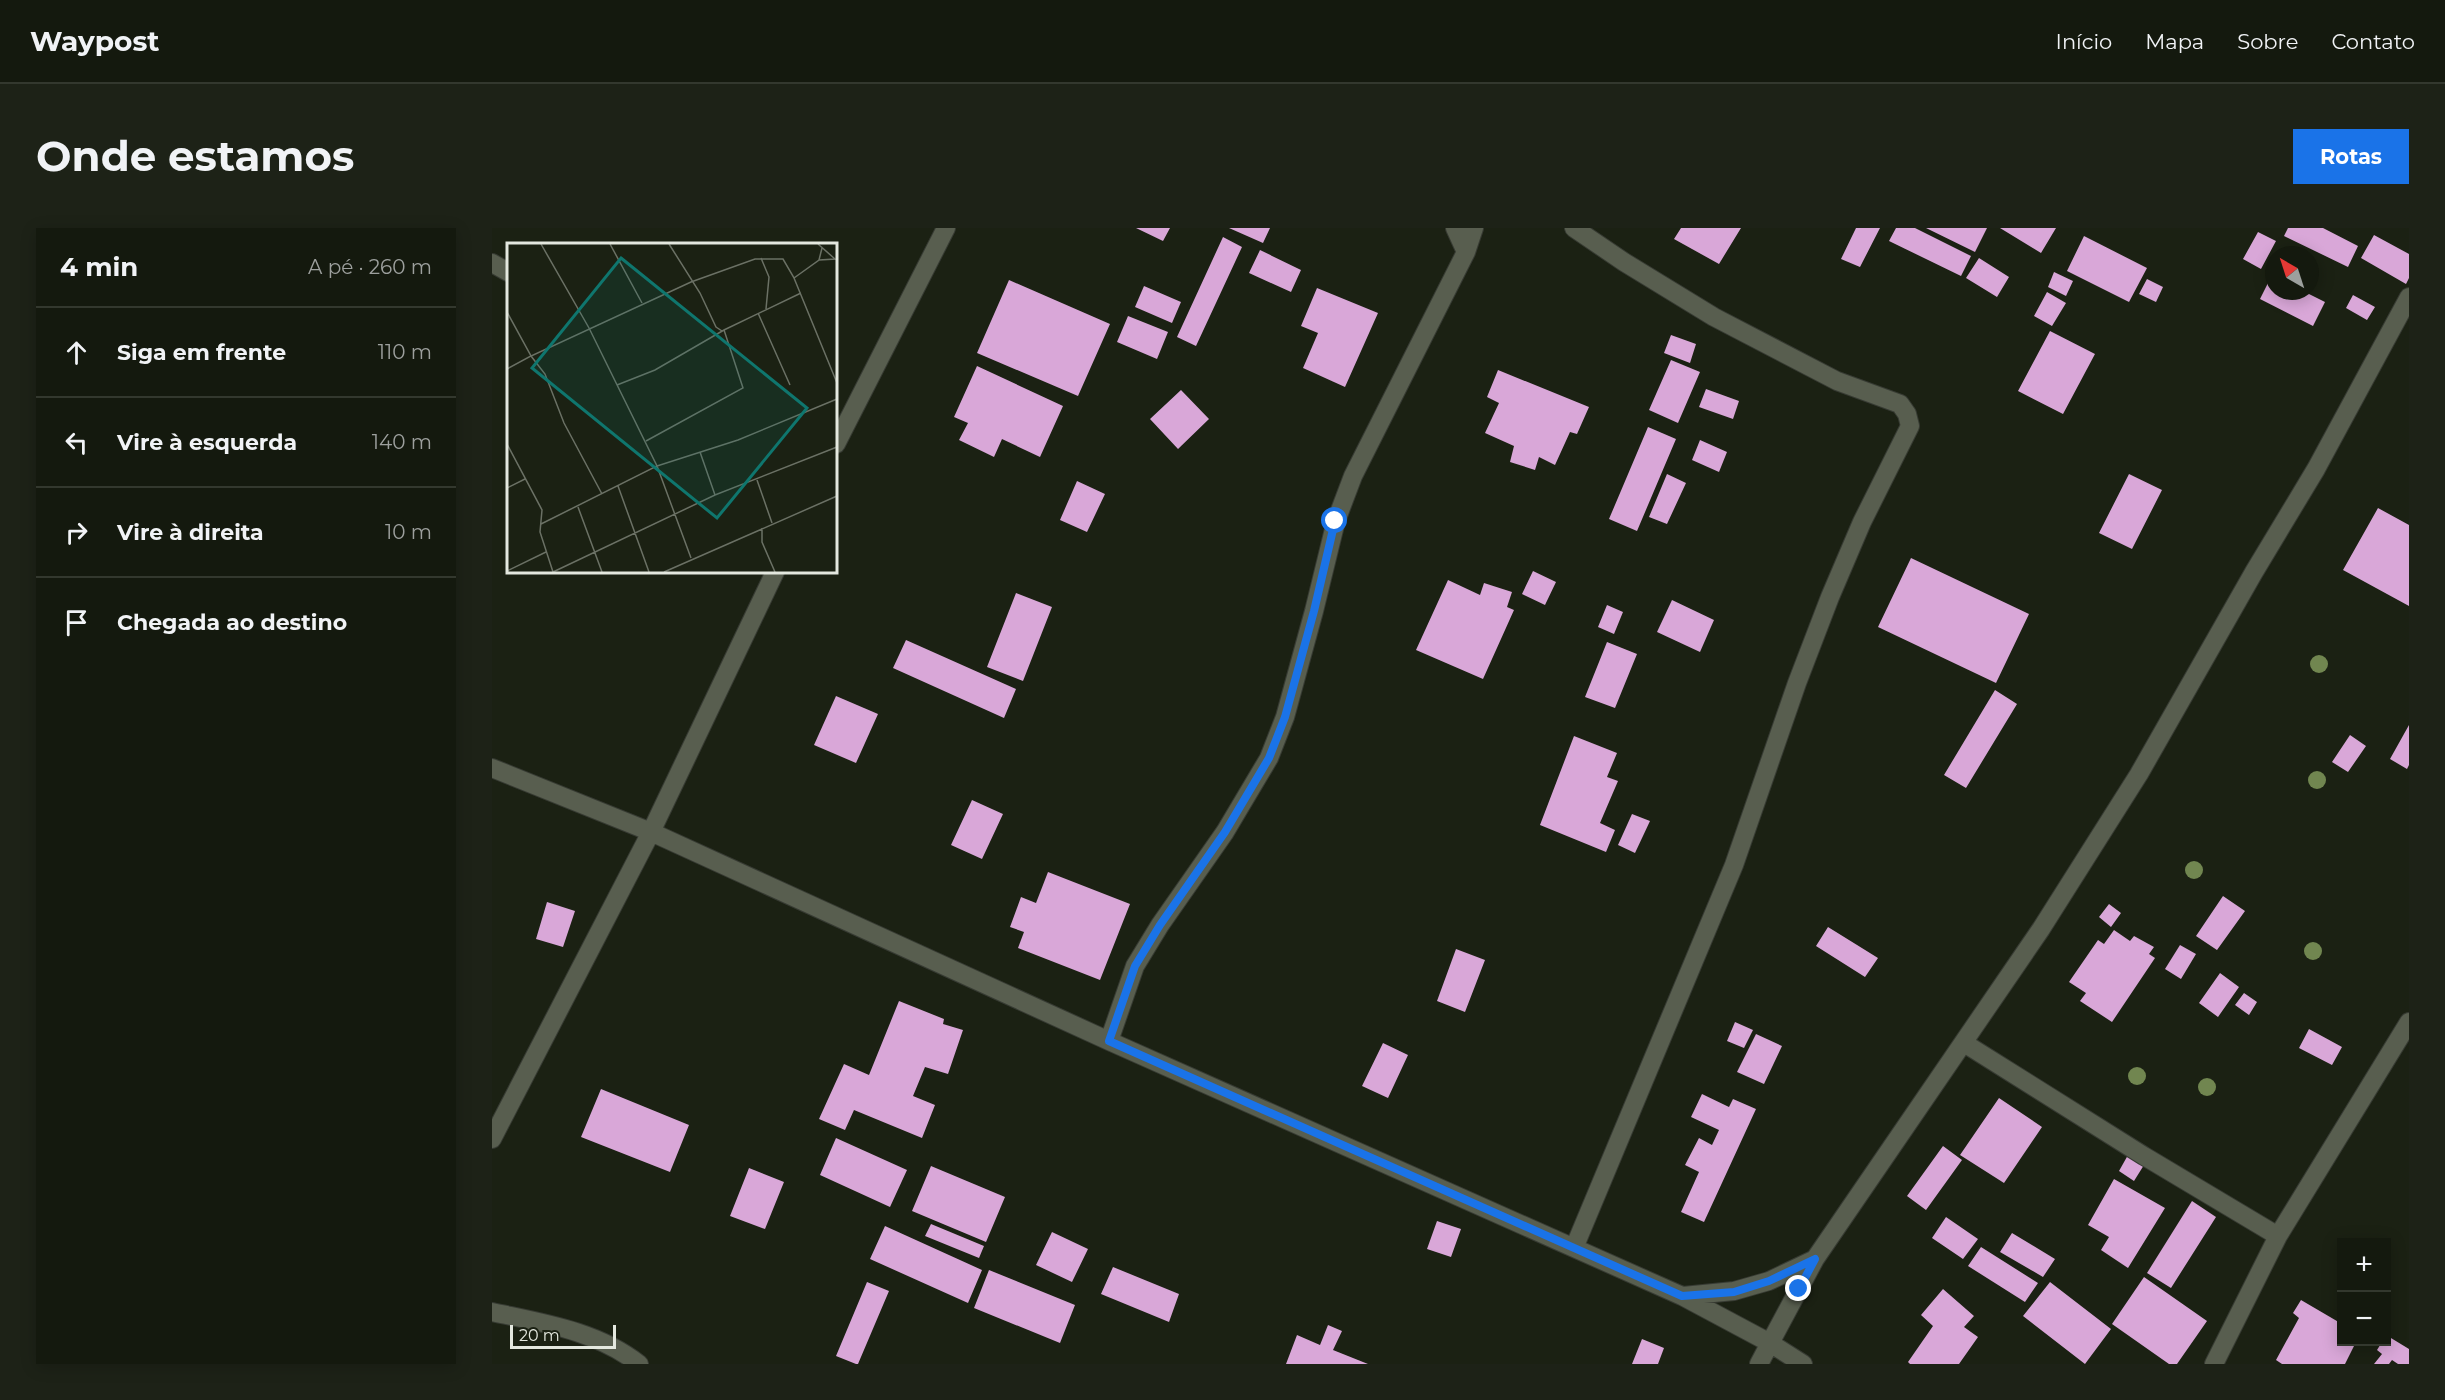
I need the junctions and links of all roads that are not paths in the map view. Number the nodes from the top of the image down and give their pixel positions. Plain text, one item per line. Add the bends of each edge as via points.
1 (946, 228) edge
2 (1455, 228) edge
3 (1474, 228) edge
4 (1574, 228) edge
5 (1466, 252) junction
6 (492, 263) edge
7 (507, 271) edge
8 (2409, 297) edge
9 (837, 401) edge
10 (853, 408) junction
11 (837, 442) edge
12 (775, 573) edge
13 (492, 768) edge
14 (651, 832) junction
15 (2409, 1022) edge
16 (1109, 1041) junction
17 (1964, 1043) junction
18 (492, 1138) edge
19 (2278, 1236) junction
20 (1574, 1248) junction
21 (1815, 1259) junction
22 (1682, 1296) junction
23 (492, 1312) edge
24 (1770, 1343) junction
25 (639, 1364) edge
26 (1759, 1364) edge
27 (1803, 1364) edge
28 (2214, 1364) edge

1 - 10 street
2 - 5 street
3 - 5 street
4 - 20 street via 1714,317 1837,381 1900,404 1910,426 1830,597 1734,865
5 - 16 street via 1335,521 1285,717 1269,758 1225,832 1135,966
6 - 7 street
8 - 17 street via 2316,469 2139,774
9 - 10 street
10 - 11 street
12 - 14 street
13 - 14 street
14 - 16 street
14 - 18 street
15 - 19 street
16 - 20 street
17 - 19 street
17 - 21 street
19 - 28 street
20 - 22 street
21 - 22 street via 1769,1281 1734,1292
21 - 24 street
22 - 24 street
23 - 25 street via 579,1333 607,1343
24 - 26 street
24 - 27 street

